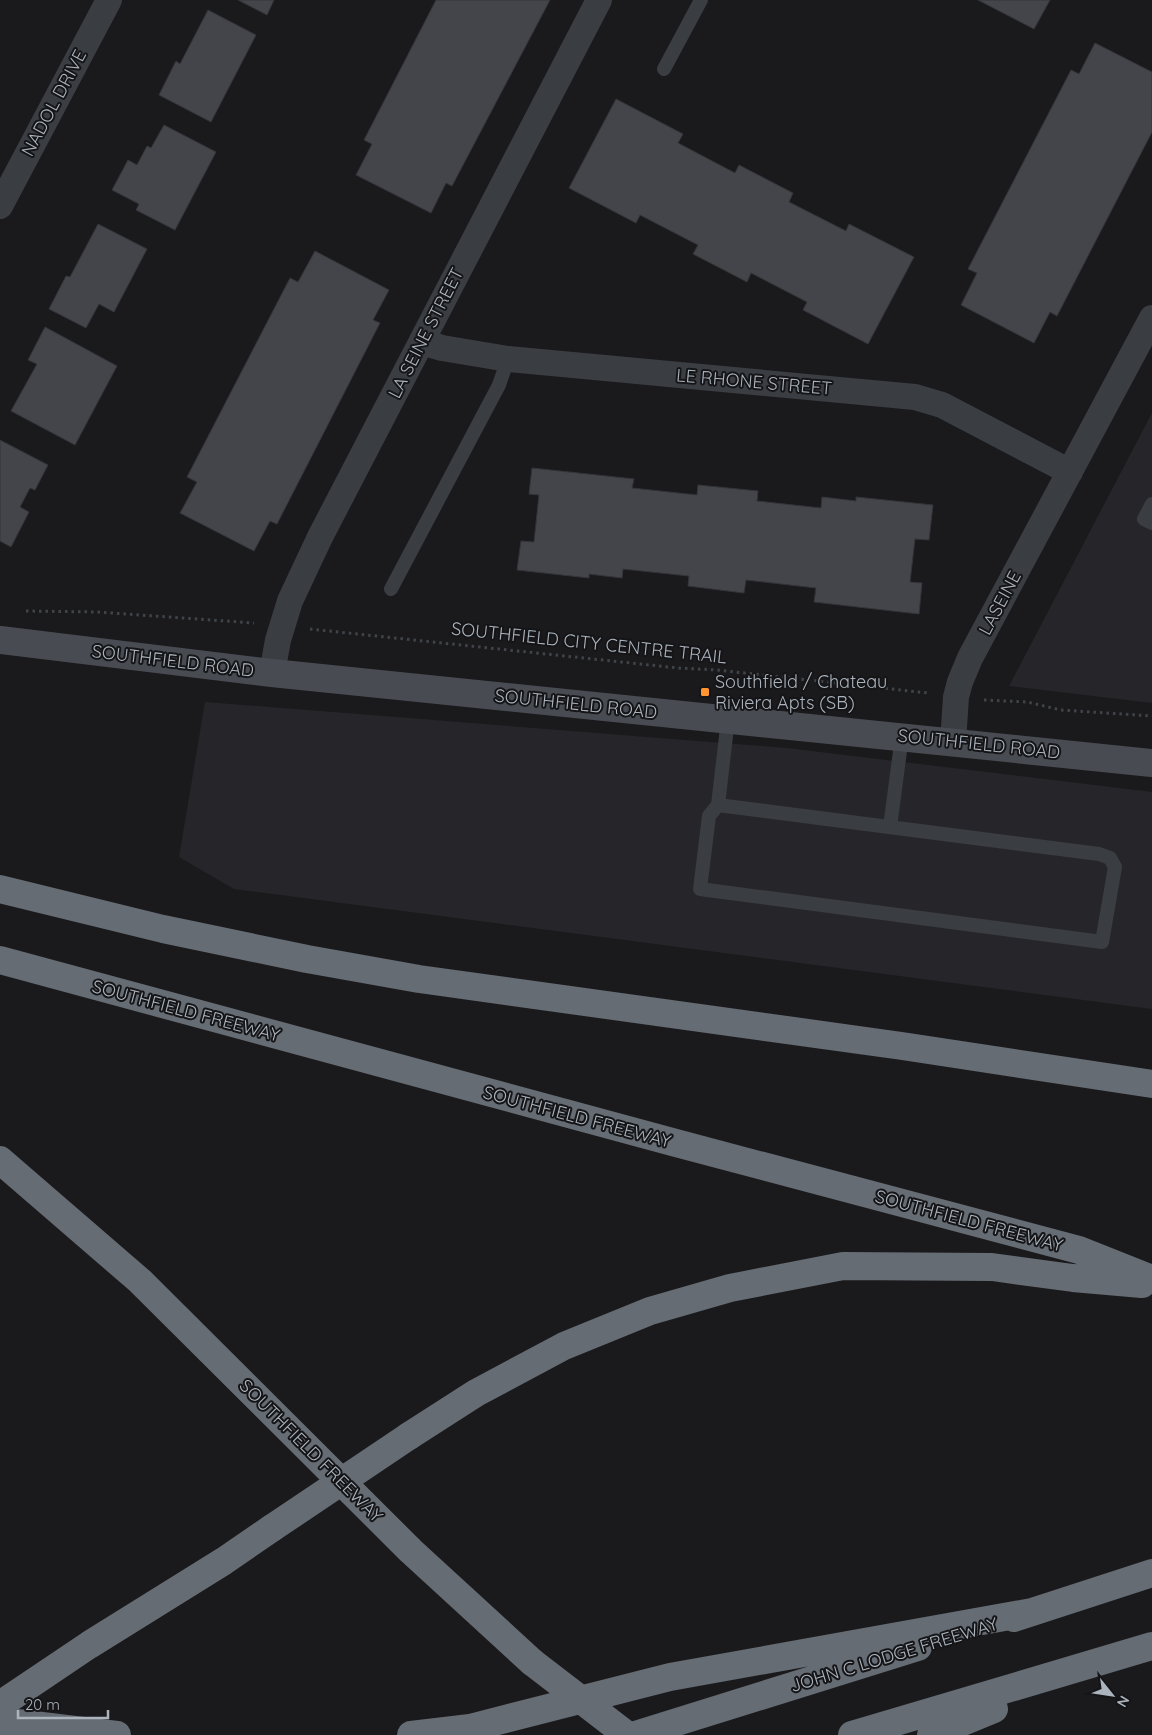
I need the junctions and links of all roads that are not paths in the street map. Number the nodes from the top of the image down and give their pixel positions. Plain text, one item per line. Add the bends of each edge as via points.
1 (109, 0) edge
2 (599, 0) edge
3 (701, 0) edge
4 (664, 69) dead end
5 (0, 206) edge
6 (1152, 318) edge
7 (422, 342) junction
8 (508, 359) junction
9 (1070, 472) junction
10 (1152, 504) edge
11 (1152, 523) edge
12 (391, 589) dead end
13 (0, 640) edge
14 (272, 673) junction
15 (728, 719) junction
16 (902, 736) junction
17 (953, 742) junction
18 (1152, 763) edge
19 (718, 805) junction
20 (890, 827) junction
21 (0, 889) edge
22 (0, 960) edge
23 (1152, 1084) edge
24 (0, 1160) edge
25 (1152, 1280) edge
26 (1152, 1285) edge
27 (1152, 1573) edge
28 (1032, 1612) junction
29 (1146, 1648) edge
30 (0, 1705) edge
31 (0, 1721) edge
32 (117, 1735) edge
33 (411, 1735) edge
34 (627, 1735) edge
35 (635, 1735) edge
36 (852, 1735) edge
37 (931, 1735) edge

1 - 5 street, NADOL DRIVE
2 - 7 street, LA SEINE STREET
3 - 4 lane
6 - 9 street, LASEINE
7 - 8 street, LE RHONE STREET
7 - 14 street, LA SEINE STREET via 290,601
8 - 9 street, LE RHONE STREET via 915,397 942,405
8 - 12 lane via 499,385
9 - 17 street, LASEINE via 960,682
10 - 11 lane via 1144,519
13 - 14 main road, SOUTHFIELD ROAD
14 - 15 main road, SOUTHFIELD ROAD
15 - 16 main road, SOUTHFIELD ROAD
15 - 19 lane
16 - 17 main road, SOUTHFIELD ROAD
16 - 20 lane
17 - 18 main road, SOUTHFIELD ROAD
19 - 20 lane
19 - 20 lane via 709,816 700,889 1102,942 1115,867 1110,858
21 - 23 highway via 163,929 419,979
22 - 25 highway, SOUTHFIELD FREEWAY via 1079,1250
24 - 34 highway, SOUTHFIELD FREEWAY, bridge via 140,1281 411,1551 532,1662
26 - 30 highway, bridge via 992,1267 843,1266 730,1288 650,1311 564,1346 476,1393
27 - 28 highway, JOHN C LODGE FREEWAY
28 - 33 highway via 670,1677 470,1728
28 - 35 highway, JOHN C LODGE FREEWAY
29 - 36 highway
29 - 37 highway
31 - 32 highway

